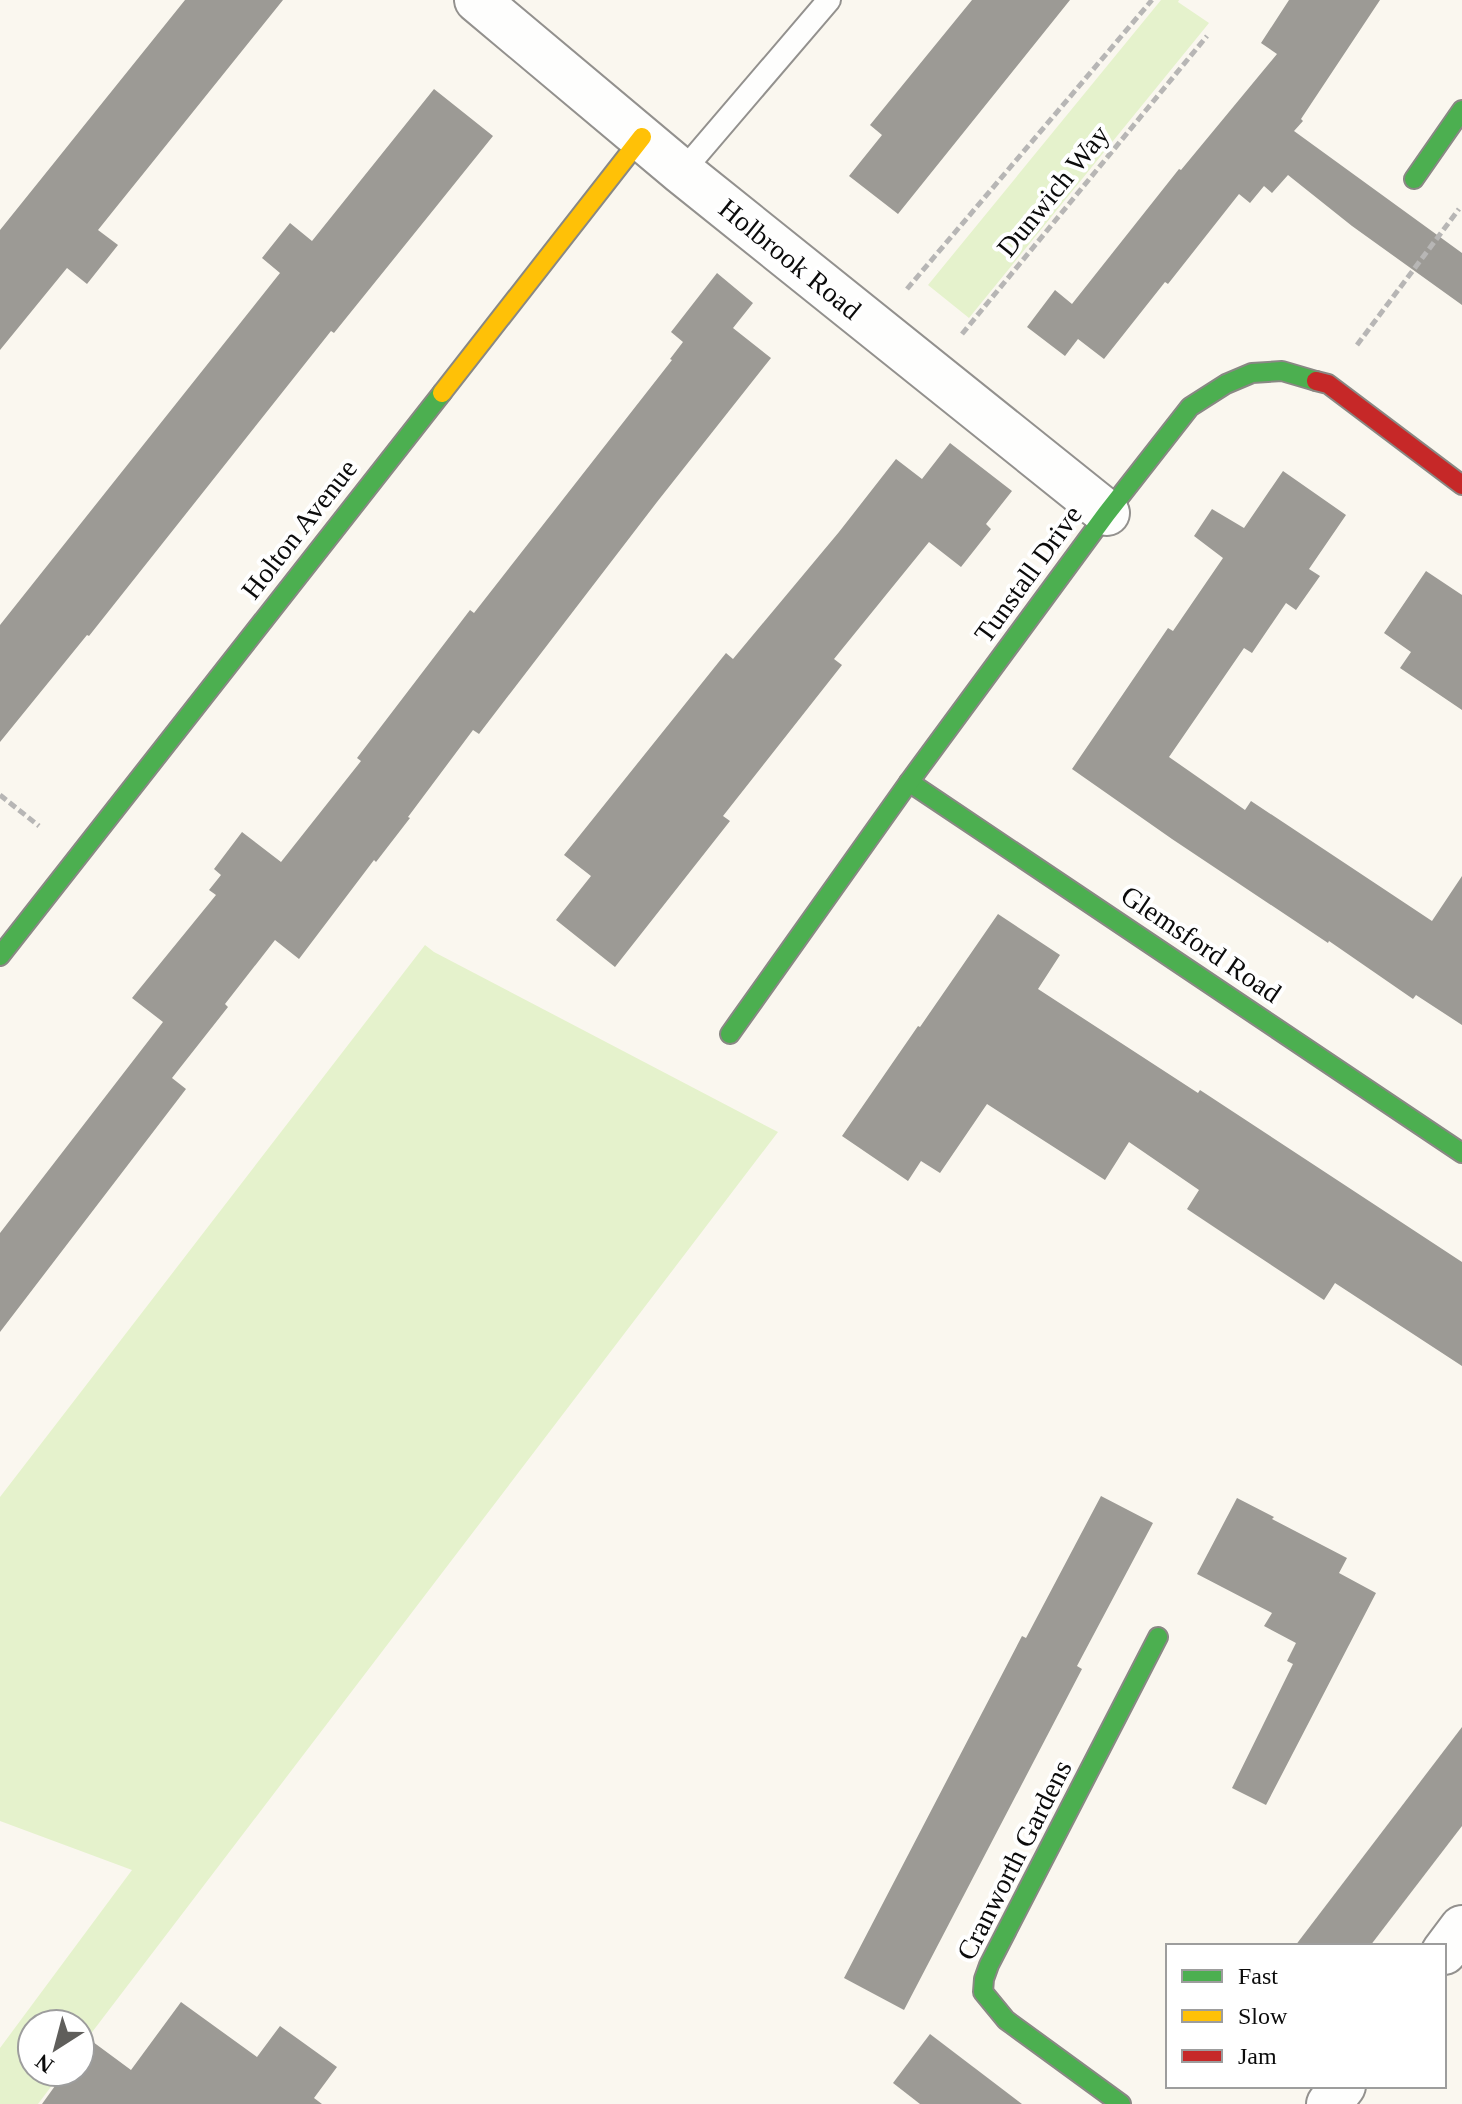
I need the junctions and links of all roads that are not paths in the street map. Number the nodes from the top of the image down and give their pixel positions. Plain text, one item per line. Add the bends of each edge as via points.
1 (477, 0) edge
2 (829, 0) edge
3 (1462, 110) edge
4 (642, 137) junction
5 (682, 172) junction
6 (1414, 179) dead end
7 (1462, 485) edge
8 (1107, 513) junction
9 (909, 782) junction
10 (0, 956) edge
11 (730, 1034) dead end
12 (1462, 1153) edge
13 (1158, 1637) dead end
14 (1462, 1928) edge
15 (1446, 1949) edge
16 (1341, 2088) edge
17 (1121, 2104) edge
18 (1329, 2104) edge

1 - 4 street, Holbrook Road
2 - 5 lane
3 - 6 street
4 - 5 street, Holbrook Road
4 - 10 street, Holton Avenue
5 - 8 street, Holbrook Road
7 - 8 street, Tunstall Drive via 1328,384 1282,371 1252,373 1190,407
8 - 9 street, Tunstall Drive
9 - 11 street, Tunstall Drive
9 - 12 street, Glemsford Road
13 - 17 street, Cranworth Gardens via 984,1979 983,1992 1006,2020
14 - 15 street
16 - 18 street

